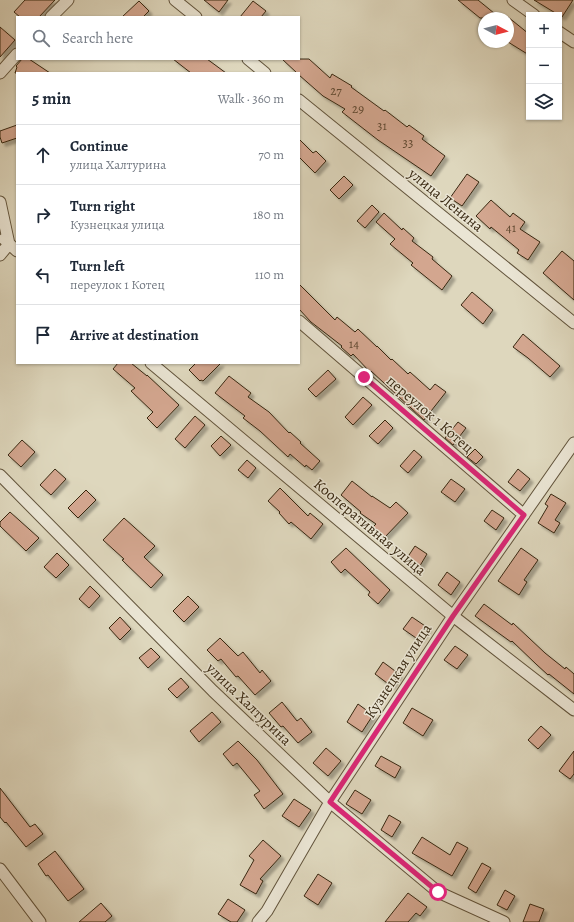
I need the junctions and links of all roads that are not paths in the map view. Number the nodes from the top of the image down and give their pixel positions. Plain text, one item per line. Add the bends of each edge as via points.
1 (68, 0) edge
2 (175, 0) edge
3 (513, 0) edge
4 (530, 12) edge
5 (52, 16) edge
6 (195, 16) edge
7 (562, 34) edge
8 (574, 42) edge
9 (16, 55) edge
10 (249, 60) edge
11 (264, 72) edge
12 (0, 73) edge
13 (300, 101) edge
14 (0, 202) edge
15 (0, 236) edge
16 (13, 248) edge
17 (0, 255) edge
18 (300, 322) edge
19 (574, 323) edge
20 (152, 364) edge
21 (574, 443) edge
22 (0, 475) edge
23 (524, 515) junction
24 (453, 616) junction
25 (574, 710) edge
26 (330, 802) junction
27 (0, 869) edge
28 (40, 922) edge
29 (258, 922) edge
30 (504, 922) edge

1 - 5 street
2 - 6 street
3 - 4 street
7 - 8 street
9 - 12 street
10 - 11 street
13 - 19 street, улица Ленина
14 - 16 street
15 - 16 street
16 - 17 street
18 - 23 street, переулок 1 Котец
20 - 24 street, Кооперативная улица
21 - 23 street, Кузнецкая улица
22 - 26 street, улица Халтурина via 213,691
23 - 24 street, Кузнецкая улица
24 - 25 street, Кооперативная улица
24 - 26 street, Кузнецкая улица
26 - 29 street, Кузнецкая улица via 267,911
26 - 30 street, улица Халтурина via 438,892
27 - 28 street

